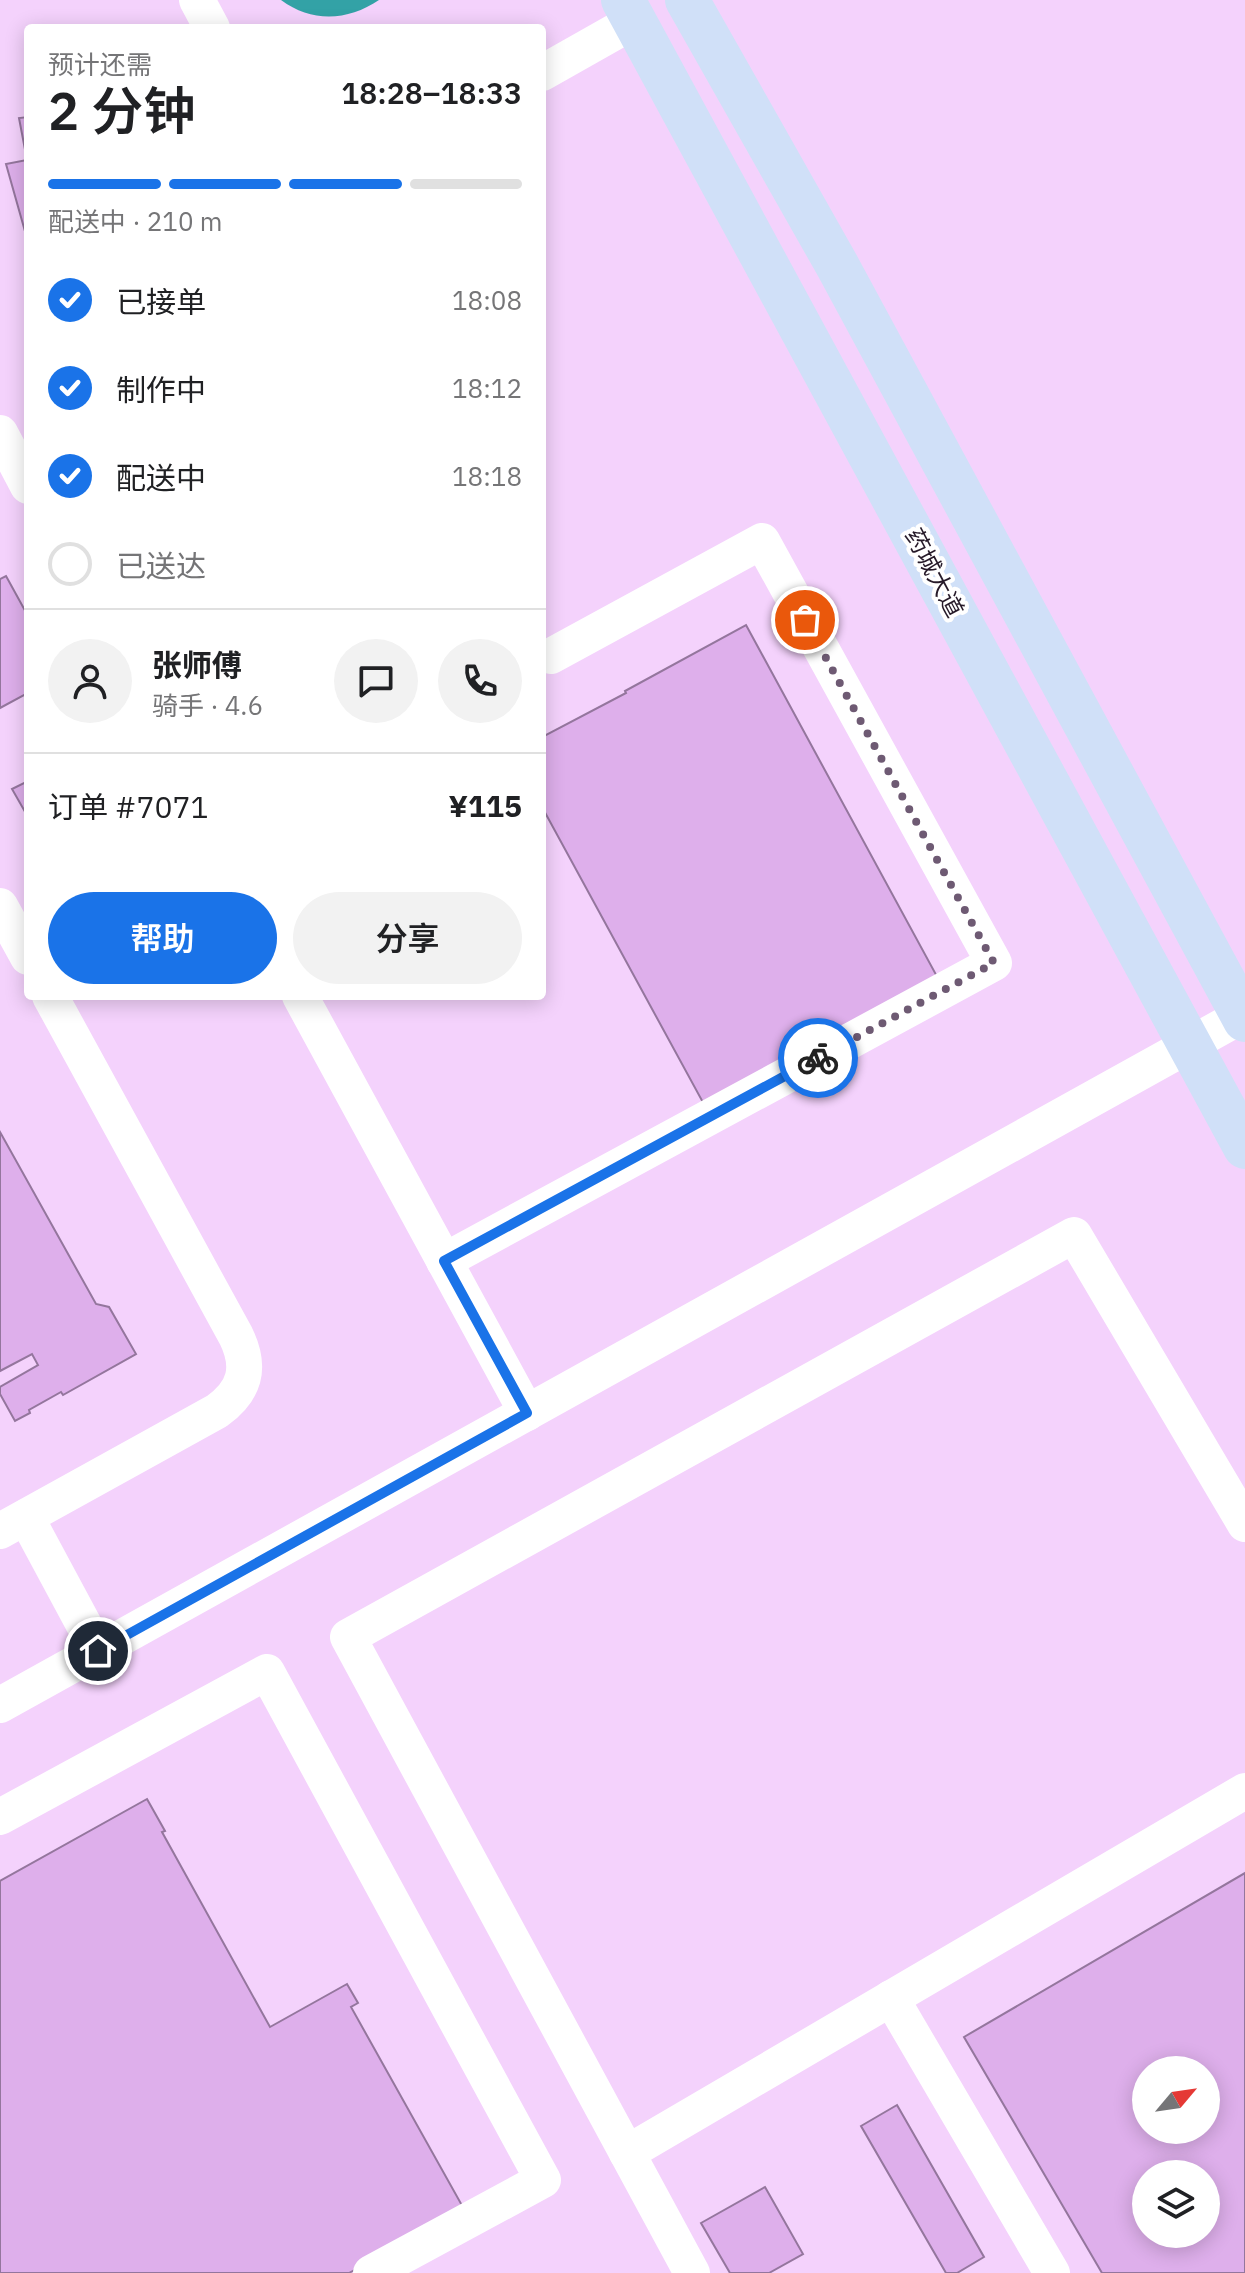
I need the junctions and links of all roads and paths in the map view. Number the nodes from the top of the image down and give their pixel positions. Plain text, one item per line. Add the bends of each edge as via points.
1 (197, 0) edge
2 (687, 0) edge
3 (628, 10) edge
4 (210, 24) edge
5 (546, 70) edge
6 (0, 433) edge
7 (24, 478) edge
8 (546, 651) edge
9 (0, 906) edge
10 (24, 950) edge
11 (52, 1000) edge
12 (302, 1000) edge
13 (1244, 1016) edge
14 (1190, 1044) junction
15 (1245, 1147) edge
16 (444, 1261) junction
17 (527, 1413) junction
18 (13, 1524) edge
19 (1245, 1524) edge
20 (98, 1651) junction
21 (0, 1705) edge
22 (1245, 1791) edge
23 (0, 1817) edge
24 (891, 1998) junction
25 (627, 2153) junction
26 (371, 2273) edge
27 (692, 2273) edge
28 (1052, 2273) edge

1 - 4 street
2 - 13 main road via 837,265
3 - 5 street
3 - 14 main road, 药城大道
6 - 7 street
8 - 16 street via 762,541 994,963
9 - 10 street
11 - 18 street via 236,1336 245,1366 236,1394 217,1411
12 - 16 street
13 - 14 street
14 - 15 main road, 药城大道
14 - 17 street
16 - 17 street
17 - 20 street
18 - 20 street
19 - 25 street via 1074,1235 348,1637
20 - 21 street
22 - 24 street
23 - 26 street via 267,1672 543,2180
24 - 25 street
24 - 28 street
25 - 27 street

